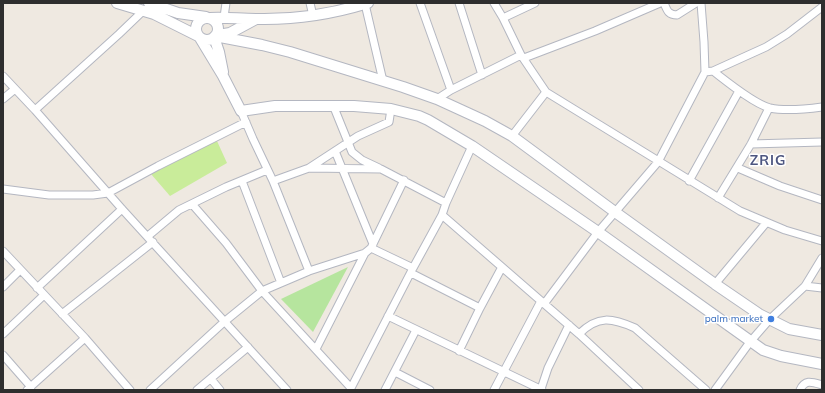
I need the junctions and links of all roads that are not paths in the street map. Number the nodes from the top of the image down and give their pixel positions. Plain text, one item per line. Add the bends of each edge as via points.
1 (117, 3) edge
2 (226, 3) edge
3 (310, 3) edge
4 (420, 3) edge
5 (459, 3) edge
6 (494, 3) edge
7 (535, 3) edge
8 (660, 3) edge
9 (664, 3) edge
10 (696, 3) edge
11 (701, 3) edge
12 (367, 4) edge
13 (150, 5) edge
14 (822, 7) edge
15 (312, 16) junction
16 (224, 17) junction
17 (208, 18) junction
18 (503, 18) junction
19 (256, 19) junction
20 (215, 36) junction
21 (199, 37) junction
22 (522, 57) junction
23 (713, 71) junction
24 (705, 72) junction
25 (482, 75) junction
26 (3, 76) edge
27 (223, 76) junction
28 (383, 81) junction
29 (15, 89) junction
30 (451, 90) junction
31 (739, 91) junction
32 (546, 92) junction
33 (3, 99) edge
34 (437, 99) junction
35 (333, 105) junction
36 (822, 107) edge
37 (769, 108) junction
38 (391, 109) junction
39 (35, 110) junction
40 (241, 111) junction
41 (246, 122) junction
42 (512, 136) junction
43 (822, 142) edge
44 (348, 143) junction
45 (751, 144) junction
46 (472, 146) junction
47 (335, 151) junction
48 (658, 162) junction
49 (309, 168) junction
50 (738, 168) junction
51 (342, 169) junction
52 (381, 169) junction
53 (267, 170) junction
54 (404, 180) junction
55 (242, 181) junction
56 (273, 181) junction
57 (689, 181) junction
58 (3, 188) edge
59 (108, 193) junction
60 (718, 198) junction
61 (822, 200) edge
62 (446, 203) junction
63 (192, 204) junction
64 (122, 209) junction
65 (615, 212) junction
66 (442, 215) junction
67 (766, 223) junction
68 (598, 232) junction
69 (148, 236) junction
70 (822, 241) edge
71 (153, 242) junction
72 (372, 246) junction
73 (3, 251) edge
74 (365, 253) junction
75 (822, 258) edge
76 (502, 267) junction
77 (20, 270) junction
78 (412, 270) junction
79 (309, 271) junction
80 (281, 283) junction
81 (715, 284) junction
82 (805, 286) junction
83 (3, 287) edge
84 (37, 288) junction
85 (822, 288) edge
86 (262, 291) junction
87 (44, 295) junction
88 (543, 302) junction
89 (480, 308) junction
90 (62, 314) junction
91 (388, 316) junction
92 (770, 319) junction
93 (224, 322) junction
94 (569, 325) junction
95 (416, 330) junction
96 (3, 334) edge
97 (579, 334) junction
98 (822, 335) edge
99 (85, 338) junction
100 (750, 342) junction
101 (248, 347) junction
102 (316, 349) junction
103 (459, 351) junction
104 (4, 359) edge
105 (822, 364) edge
106 (394, 372) junction
107 (503, 372) junction
108 (211, 379) junction
109 (822, 385) edge
110 (29, 388) edge
111 (350, 389) edge
112 (130, 390) edge
113 (150, 390) edge
114 (197, 390) edge
115 (220, 390) edge
116 (286, 390) edge
117 (385, 390) edge
118 (430, 390) edge
119 (494, 390) edge
120 (541, 390) edge
121 (639, 390) edge
122 (706, 390) edge
123 (715, 390) edge
124 (800, 390) edge

1 - 13 street
2 - 16 street
3 - 15 street
4 - 30 street
5 - 25 street
6 - 18 street
7 - 18 street
8 - 22 street
9 - 10 street via 667,11 673,15
11 - 24 street
12 - 15 street
12 - 28 street
13 - 17 street
13 - 21 street via 165,18
13 - 39 street
14 - 23 street via 766,47
15 - 19 street
16 - 17 street
16 - 19 street
17 - 20 street via 213,19 217,25
17 - 21 street via 203,18 197,23
18 - 22 street
19 - 20 street via 230,33
20 - 21 street via 207,40
20 - 27 street
20 - 28 street via 290,52
21 - 27 street
22 - 25 street
22 - 32 street
23 - 24 street
23 - 31 street
24 - 48 street
25 - 30 street
26 - 29 street
27 - 40 street
28 - 34 street
29 - 33 street
29 - 39 street
30 - 34 street
31 - 37 street
31 - 57 street
32 - 42 street
32 - 48 street
34 - 42 street
35 - 38 street
35 - 40 street via 275,106
35 - 44 street
36 - 37 street
37 - 45 street
38 - 44 street via 389,122
38 - 46 street via 428,120
39 - 59 street
40 - 41 street
41 - 53 street
41 - 59 street
42 - 65 street
43 - 45 street
44 - 47 street
44 - 52 street via 356,156
45 - 50 street
46 - 62 street
46 - 68 street
47 - 49 street
47 - 51 street
48 - 57 street
48 - 65 street
49 - 51 street
49 - 56 street
50 - 60 street
50 - 61 street
51 - 52 street
51 - 72 street
52 - 54 street
53 - 55 street
53 - 56 street
54 - 62 street
54 - 72 street
55 - 63 street
55 - 80 street
56 - 79 street
57 - 60 street
58 - 59 street via 49,195
59 - 64 street
60 - 67 street
62 - 66 street
63 - 69 street via 179,210
63 - 86 street via 226,243
64 - 69 street
64 - 84 street
65 - 68 street
65 - 81 street
66 - 76 street
66 - 78 street
67 - 70 street
67 - 81 street
68 - 88 street
68 - 100 street
69 - 71 street
71 - 90 street
71 - 93 street
72 - 74 street
72 - 78 street
73 - 77 street
74 - 79 street
74 - 102 street
75 - 82 street
76 - 88 street
76 - 89 street
77 - 83 street
77 - 84 street
78 - 89 street
78 - 91 street
79 - 80 street
80 - 86 street
81 - 92 street
82 - 85 street
82 - 92 street
84 - 87 street
86 - 93 street
86 - 102 street
87 - 90 street
87 - 96 street
88 - 94 street
88 - 107 street
89 - 103 street
90 - 99 street
91 - 95 street
91 - 111 street
92 - 98 street via 789,328
92 - 100 street
93 - 101 street
93 - 113 street
94 - 97 street
94 - 120 street via 548,368
95 - 103 street
95 - 106 street
97 - 121 street
97 - 122 street via 588,325 600,320 622,322 635,328
99 - 110 street
99 - 112 street
100 - 105 street via 780,356
100 - 123 street
101 - 108 street
101 - 116 street
102 - 111 street
103 - 107 street
104 - 110 street
106 - 117 street
106 - 118 street
107 - 119 street
107 - 120 street
108 - 114 street
108 - 115 street
109 - 124 street via 807,382

